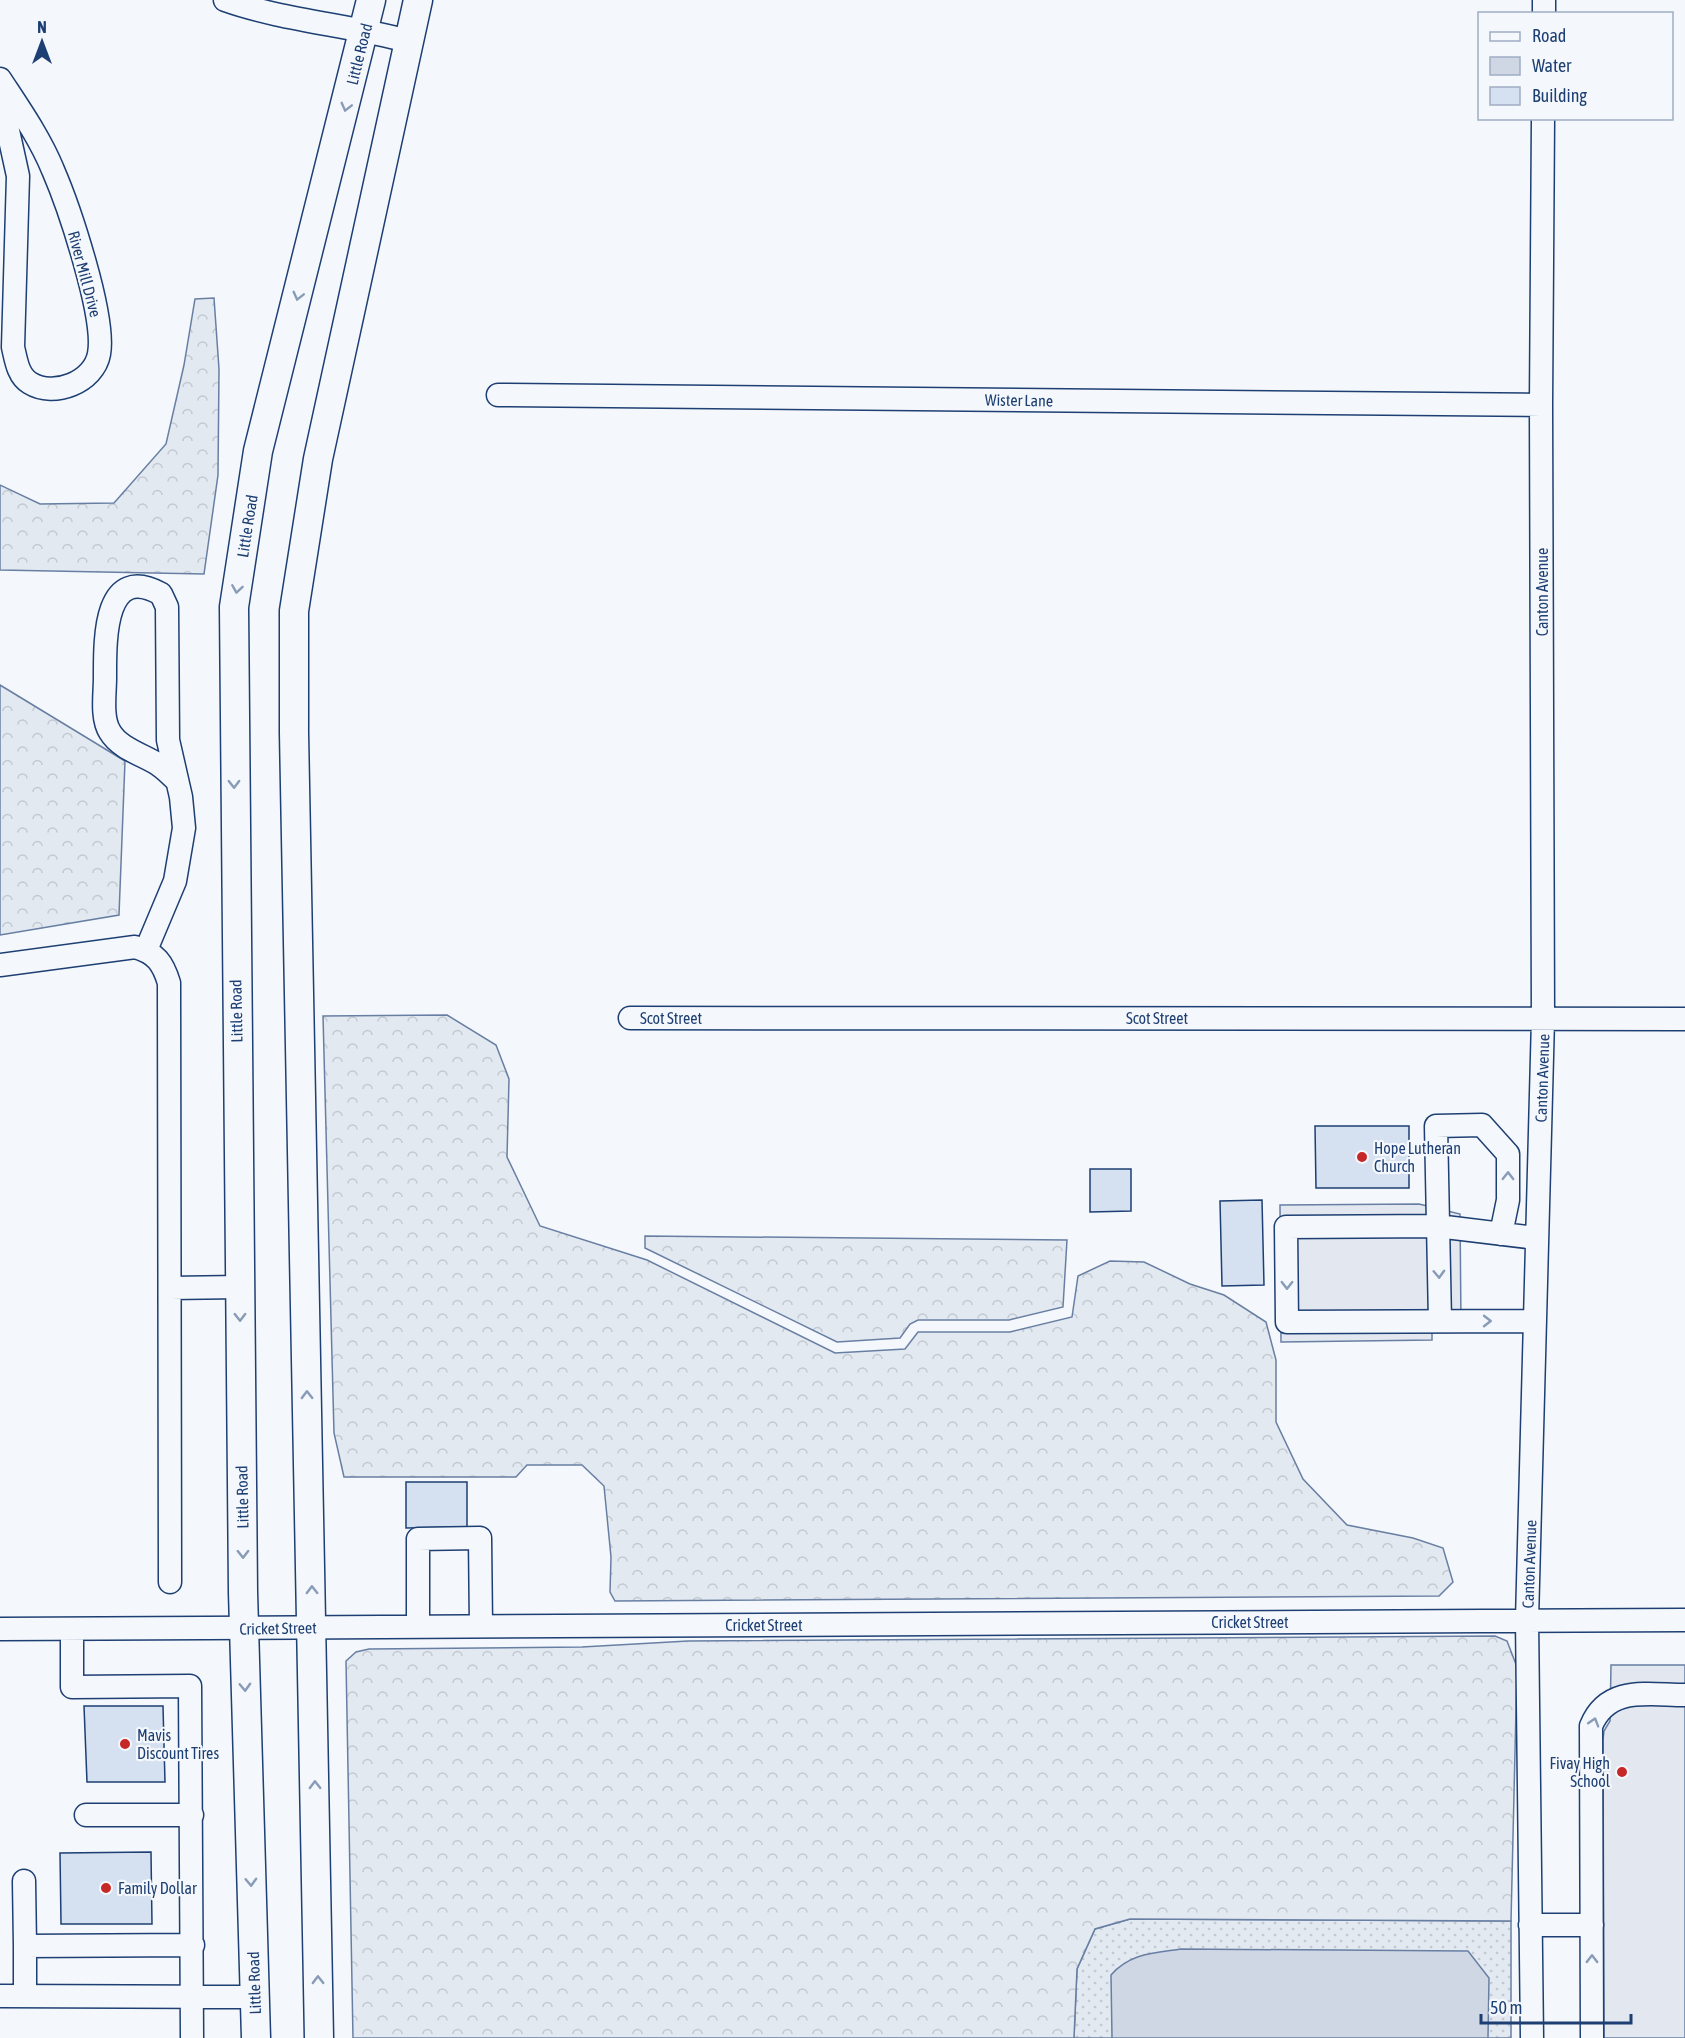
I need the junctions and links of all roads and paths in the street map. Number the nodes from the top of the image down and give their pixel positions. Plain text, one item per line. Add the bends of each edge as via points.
1 (225, 0) edge
2 (370, 0) edge
3 (418, 0) edge
4 (365, 30) junction
5 (408, 41) junction
6 (0, 80) edge
7 (0, 94) edge
8 (1543, 120) edge
9 (498, 395) dead end
10 (1541, 405) junction
11 (176, 780) junction
12 (146, 950) junction
13 (0, 965) edge
14 (630, 1018) dead end
15 (1544, 1018) junction
16 (1685, 1019) edge
17 (1437, 1226) junction
18 (1501, 1234) junction
19 (1536, 1238) junction
20 (240, 1287) junction
21 (170, 1288) junction
22 (1440, 1321) junction
23 (1535, 1321) junction
24 (170, 1582) dead end
25 (1527, 1620) junction
26 (1685, 1620) edge
27 (418, 1626) junction
28 (481, 1626) junction
29 (312, 1627) junction
30 (245, 1628) junction
31 (0, 1629) edge
32 (72, 1629) junction
33 (1685, 1695) edge
34 (86, 1815) dead end
35 (192, 1815) junction
36 (24, 1881) dead end
37 (1530, 1925) junction
38 (1592, 1925) junction
39 (193, 1945) junction
40 (25, 1946) junction
41 (0, 1996) edge
42 (25, 1996) junction
43 (255, 1997) junction
44 (192, 1998) junction
45 (192, 2038) edge
46 (256, 2038) edge
47 (319, 2038) edge
48 (1532, 2038) edge
49 (1592, 2038) edge

1 - 4 street
2 - 4 main road, Little Road
3 - 5 main road
4 - 5 street
4 -> 20 main road, Little Road via 258,451 234,607
29 -> 5 main road via 294,611 318,459
6 - 7 street, River Mill Drive via 53,169 93,292 101,339 99,357 88,376 66,387 48,390 29,383 18,369 13,347 18,176
8 - 10 street, Canton Avenue
9 - 10 street, Wister Lane
10 - 15 street, Canton Avenue
11 - 11 street via 168,740 167,607 161,594 141,585 130,587 118,596 105,638 105,719 110,733 126,748 160,766
11 - 12 street via 184,828 182,853 175,882
12 - 13 street via 135,947
12 - 21 street via 164,966 169,983
14 - 15 street, Scot Street
15 - 16 street, Scot Street
15 - 19 street, Canton Avenue
17 - 18 street
18 -> 17 street via 1508,1200 1508,1154 1482,1125 1436,1126
17 -> 22 street
17 -> 22 street via 1286,1227 1287,1322
18 - 19 street
19 - 23 street, Canton Avenue
20 - 21 street
20 -> 30 main road, Little Road
21 - 24 street
22 -> 23 street
23 - 25 street, Canton Avenue
25 - 26 street, Cricket Street
25 - 28 street, Cricket Street
25 - 37 street, Canton Avenue
27 - 28 street, Cricket Street
27 - 28 street via 418,1539 480,1538
27 - 29 street, Cricket Street
29 - 30 street, Cricket Street
47 -> 29 main road
30 - 32 street, Cricket Street
30 -> 43 main road, Little Road
31 - 32 street, Cricket Street
32 - 35 street via 72,1687 190,1686
38 -> 33 street via 1591,1726 1598,1711 1625,1695
34 - 35 street
35 - 39 street
36 - 40 street
37 - 38 street
37 - 48 street, Canton Avenue
49 -> 38 street
39 - 40 street
39 - 44 street
40 - 42 street
41 - 42 street
42 - 44 street
43 - 44 street
43 - 46 main road, Little Road
44 - 45 street

